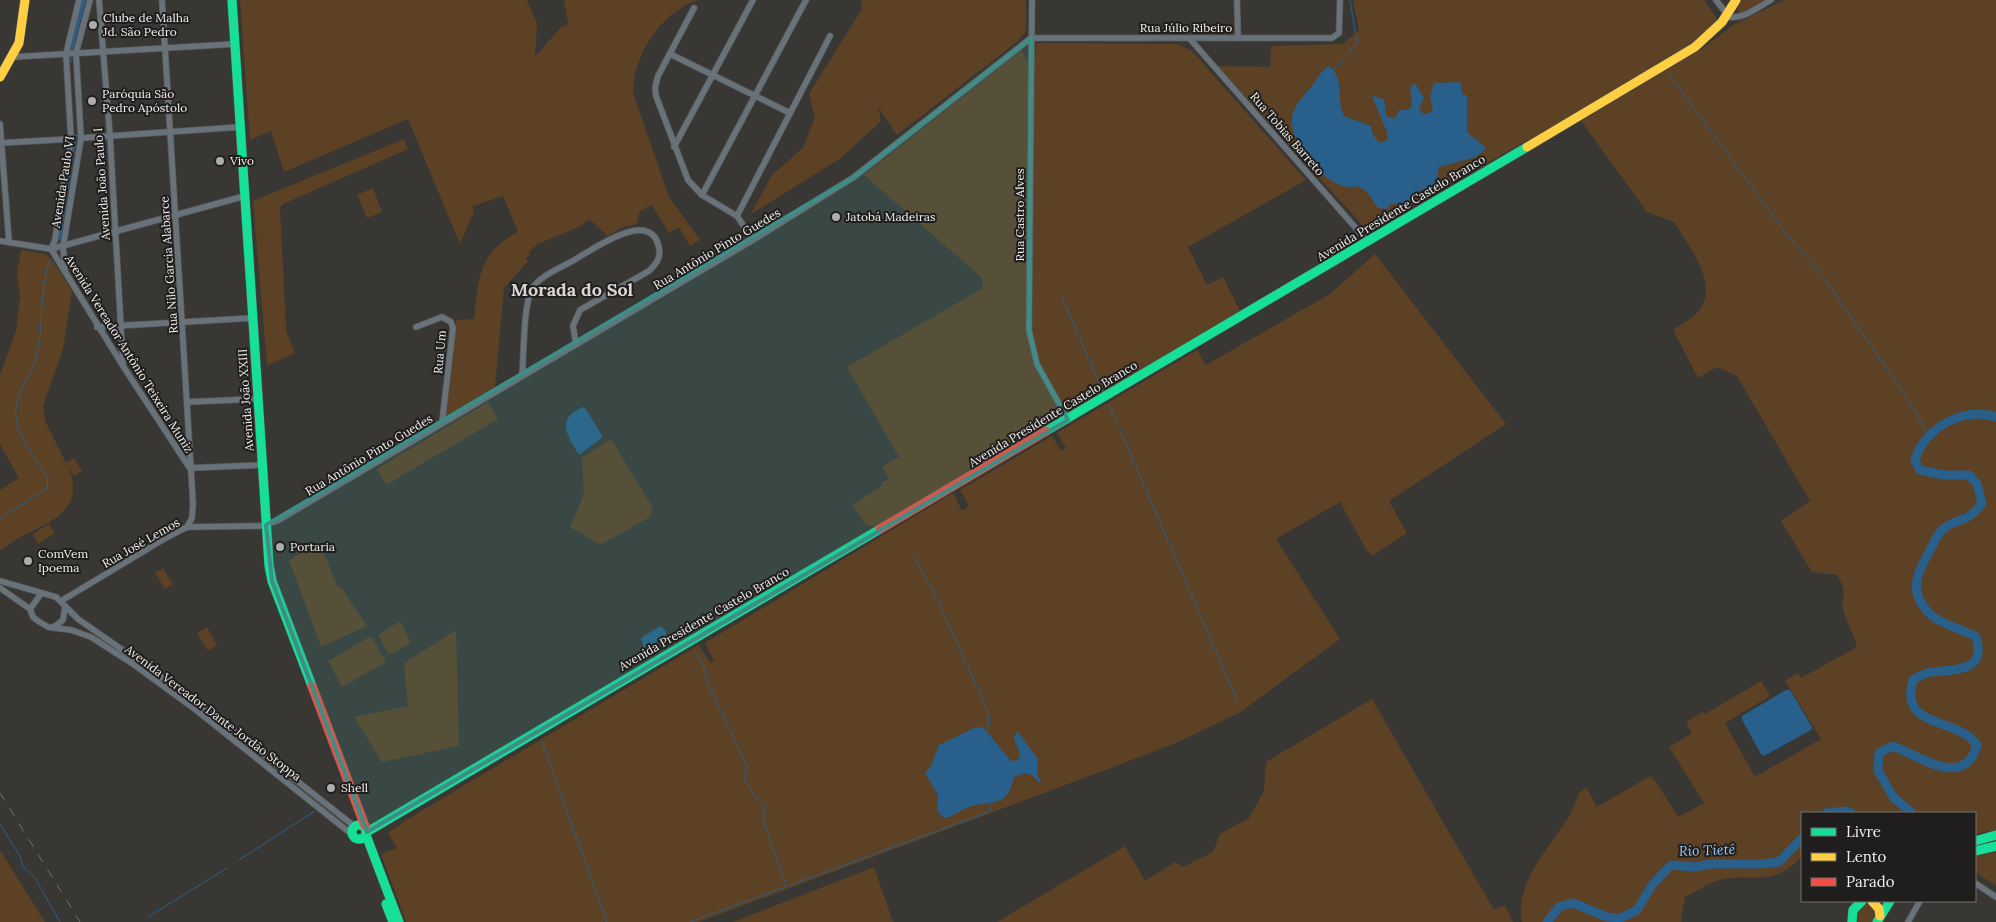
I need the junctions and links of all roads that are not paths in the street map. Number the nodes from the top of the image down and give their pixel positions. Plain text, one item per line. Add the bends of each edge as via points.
1 (25, 0) edge
2 (79, 0) edge
3 (90, 0) edge
4 (99, 0) edge
5 (162, 0) edge
6 (232, 0) edge
7 (753, 0) edge
8 (806, 0) edge
9 (1032, 0) edge
10 (1237, 0) edge
11 (1340, 0) edge
12 (1716, 0) edge
13 (1736, 0) edge
14 (1770, 0) edge
15 (694, 8) dead end
16 (1729, 16) junction
17 (830, 36) dead end
18 (1031, 38) junction
19 (1238, 38) junction
20 (1190, 39) junction
21 (235, 44) junction
22 (164, 48) junction
23 (103, 52) junction
24 (76, 53) junction
25 (66, 54) junction
26 (670, 54) junction
27 (13, 57) junction
28 (714, 75) junction
29 (0, 77) edge
30 (755, 96) junction
31 (790, 113) junction
32 (0, 124) edge
33 (240, 127) junction
34 (170, 132) junction
35 (110, 136) junction
36 (81, 138) junction
37 (72, 139) junction
38 (1, 143) edge
39 (674, 147) junction
40 (702, 195) junction
41 (245, 196) junction
42 (175, 216) junction
43 (737, 216) junction
44 (115, 232) junction
45 (753, 240) junction
46 (0, 241) edge
47 (9, 242) junction
48 (1368, 242) junction
49 (63, 247) junction
50 (51, 249) junction
51 (67, 279) junction
52 (253, 318) junction
53 (182, 322) junction
54 (121, 326) junction
55 (98, 327) junction
56 (416, 327) dead end
57 (576, 344) junction
58 (123, 366) junction
59 (522, 376) junction
60 (258, 398) junction
61 (188, 402) junction
62 (1068, 420) junction
63 (442, 423) junction
64 (262, 465) junction
65 (190, 468) junction
66 (266, 525) junction
67 (187, 527) junction
68 (0, 581) edge
69 (0, 588) edge
70 (41, 594) junction
71 (63, 603) junction
72 (30, 609) junction
73 (48, 627) junction
74 (360, 831) junction
75 (1996, 835) edge
76 (1976, 841) edge
77 (1996, 846) edge
78 (1976, 851) edge
79 (1976, 884) edge
80 (1996, 897) edge
81 (1861, 902) edge
82 (1873, 902) edge
83 (1889, 902) edge
84 (1919, 902) edge
85 (1878, 919) edge
86 (393, 922) edge
87 (399, 922) edge
88 (1852, 922) edge
89 (1908, 922) edge

1 - 27 street via 21,34
2 - 25 street, Avenida Paulo VI
3 - 24 street, Avenida Paulo VI
4 - 23 street, Avenida João Paulo I
5 - 22 street, Rua Nilo Garcia Alabarce
6 - 21 street, Avenida João XXIII
7 - 28 street
8 - 30 street
9 - 18 street, Rua Castro Alves
10 - 19 street
11 - 19 street, Rua Júlio Ribeiro via 1340,33 1332,38
12 - 16 street
13 - 16 street, Avenida Presidente Castelo Branco
14 - 16 street via 1741,16
15 - 26 street
16 - 48 street, Avenida Presidente Castelo Branco via 1708,38 1680,57
17 - 31 street
18 - 20 street, Rua Júlio Ribeiro
18 - 45 street, Rua Antônio Pinto Guedes via 854,177
18 - 62 street, Rua Castro Alves via 1029,330 1033,355
19 - 20 street, Rua Júlio Ribeiro
20 - 48 street, Rua Tobias Barreto
21 - 22 street
21 - 33 street, Avenida João XXIII
22 - 23 street
22 - 34 street, Rua Nilo Garcia Alabarce
23 - 24 street
23 - 35 street, Avenida João Paulo I
24 - 25 street
24 - 36 street, Avenida Paulo VI
25 - 27 street
25 - 37 street, Avenida Paulo VI
26 - 28 street
26 - 39 street via 655,88
27 - 29 street
28 - 30 street
28 - 39 street
30 - 31 street
30 - 40 street
31 - 43 street
32 - 38 street
33 - 34 street
33 - 41 street, Avenida João XXIII
34 - 35 street
34 - 42 street, Rua Nilo Garcia Alabarce
35 - 36 street
35 - 44 street, Avenida João Paulo I
36 - 49 street, Avenida Paulo VI
37 - 38 street
37 - 50 street, Avenida Paulo VI
38 - 47 street
39 - 40 street via 688,180
40 - 43 street
41 - 42 street
41 - 52 street, Avenida João XXIII
42 - 44 street
42 - 53 street, Rua Nilo Garcia Alabarce
43 - 45 street
44 - 49 street
44 - 54 street, Avenida João Paulo I
45 - 57 street, Rua Antônio Pinto Guedes
46 - 47 street
47 - 50 street
48 - 62 street, Avenida Presidente Castelo Branco
49 - 50 street
49 - 51 street, Avenida Paulo VI
50 - 51 street, Avenida Vereador Antônio Teixeira Muniz
51 - 55 street, Avenida Vereador Antônio Teixeira Muniz
52 - 53 street
52 - 60 street, Avenida João XXIII
53 - 54 street
53 - 61 street, Rua Nilo Garcia Alabarce
54 - 55 street
54 - 58 street, Avenida João Paulo I
55 - 58 street, Avenida Vereador Antônio Teixeira Muniz
56 - 63 street, Rua Um via 442,317 451,322 453,328
57 - 59 street, Rua Antônio Pinto Guedes
57 - 59 street via 573,326 580,310 649,271 660,252 655,237 641,230 625,232 535,284 528,306
58 - 65 street, Avenida Vereador Antônio Teixeira Muniz
59 - 63 street, Rua Antônio Pinto Guedes
60 - 61 street
60 - 64 street, Avenida João XXIII
61 - 65 street, Rua Nilo Garcia Alabarce
62 - 74 street, Avenida Presidente Castelo Branco
63 - 66 street, Rua Antônio Pinto Guedes
64 - 65 street
64 - 66 street, Avenida João XXIII
65 - 67 street, Rua Nilo Garcia Alabarce via 193,512
66 - 67 street, Rua José Lemos
66 - 74 street, Avenida João XXIII via 272,581 349,785
67 - 71 street, Rua José Lemos
68 - 70 street, Avenida Vereador Dante Jordão Stoppa
69 - 72 street
70 - 71 street, Avenida Vereador Dante Jordão Stoppa via 49,594
70 - 72 street
71 - 73 street via 66,610 63,620 55,627
71 - 74 street, Avenida Vereador Dante Jordão Stoppa via 78,619 193,699
72 - 73 street via 33,617
73 - 74 street, Avenida Vereador Dante Jordão Stoppa via 91,637 126,658
74 - 86 street, Avenida João XXIII
74 - 87 street, Avenida João XXIII
75 - 76 street
77 - 78 street
79 - 80 street
81 - 88 street via 1853,910
82 - 85 street via 1879,909
83 - 85 street
84 - 89 street

